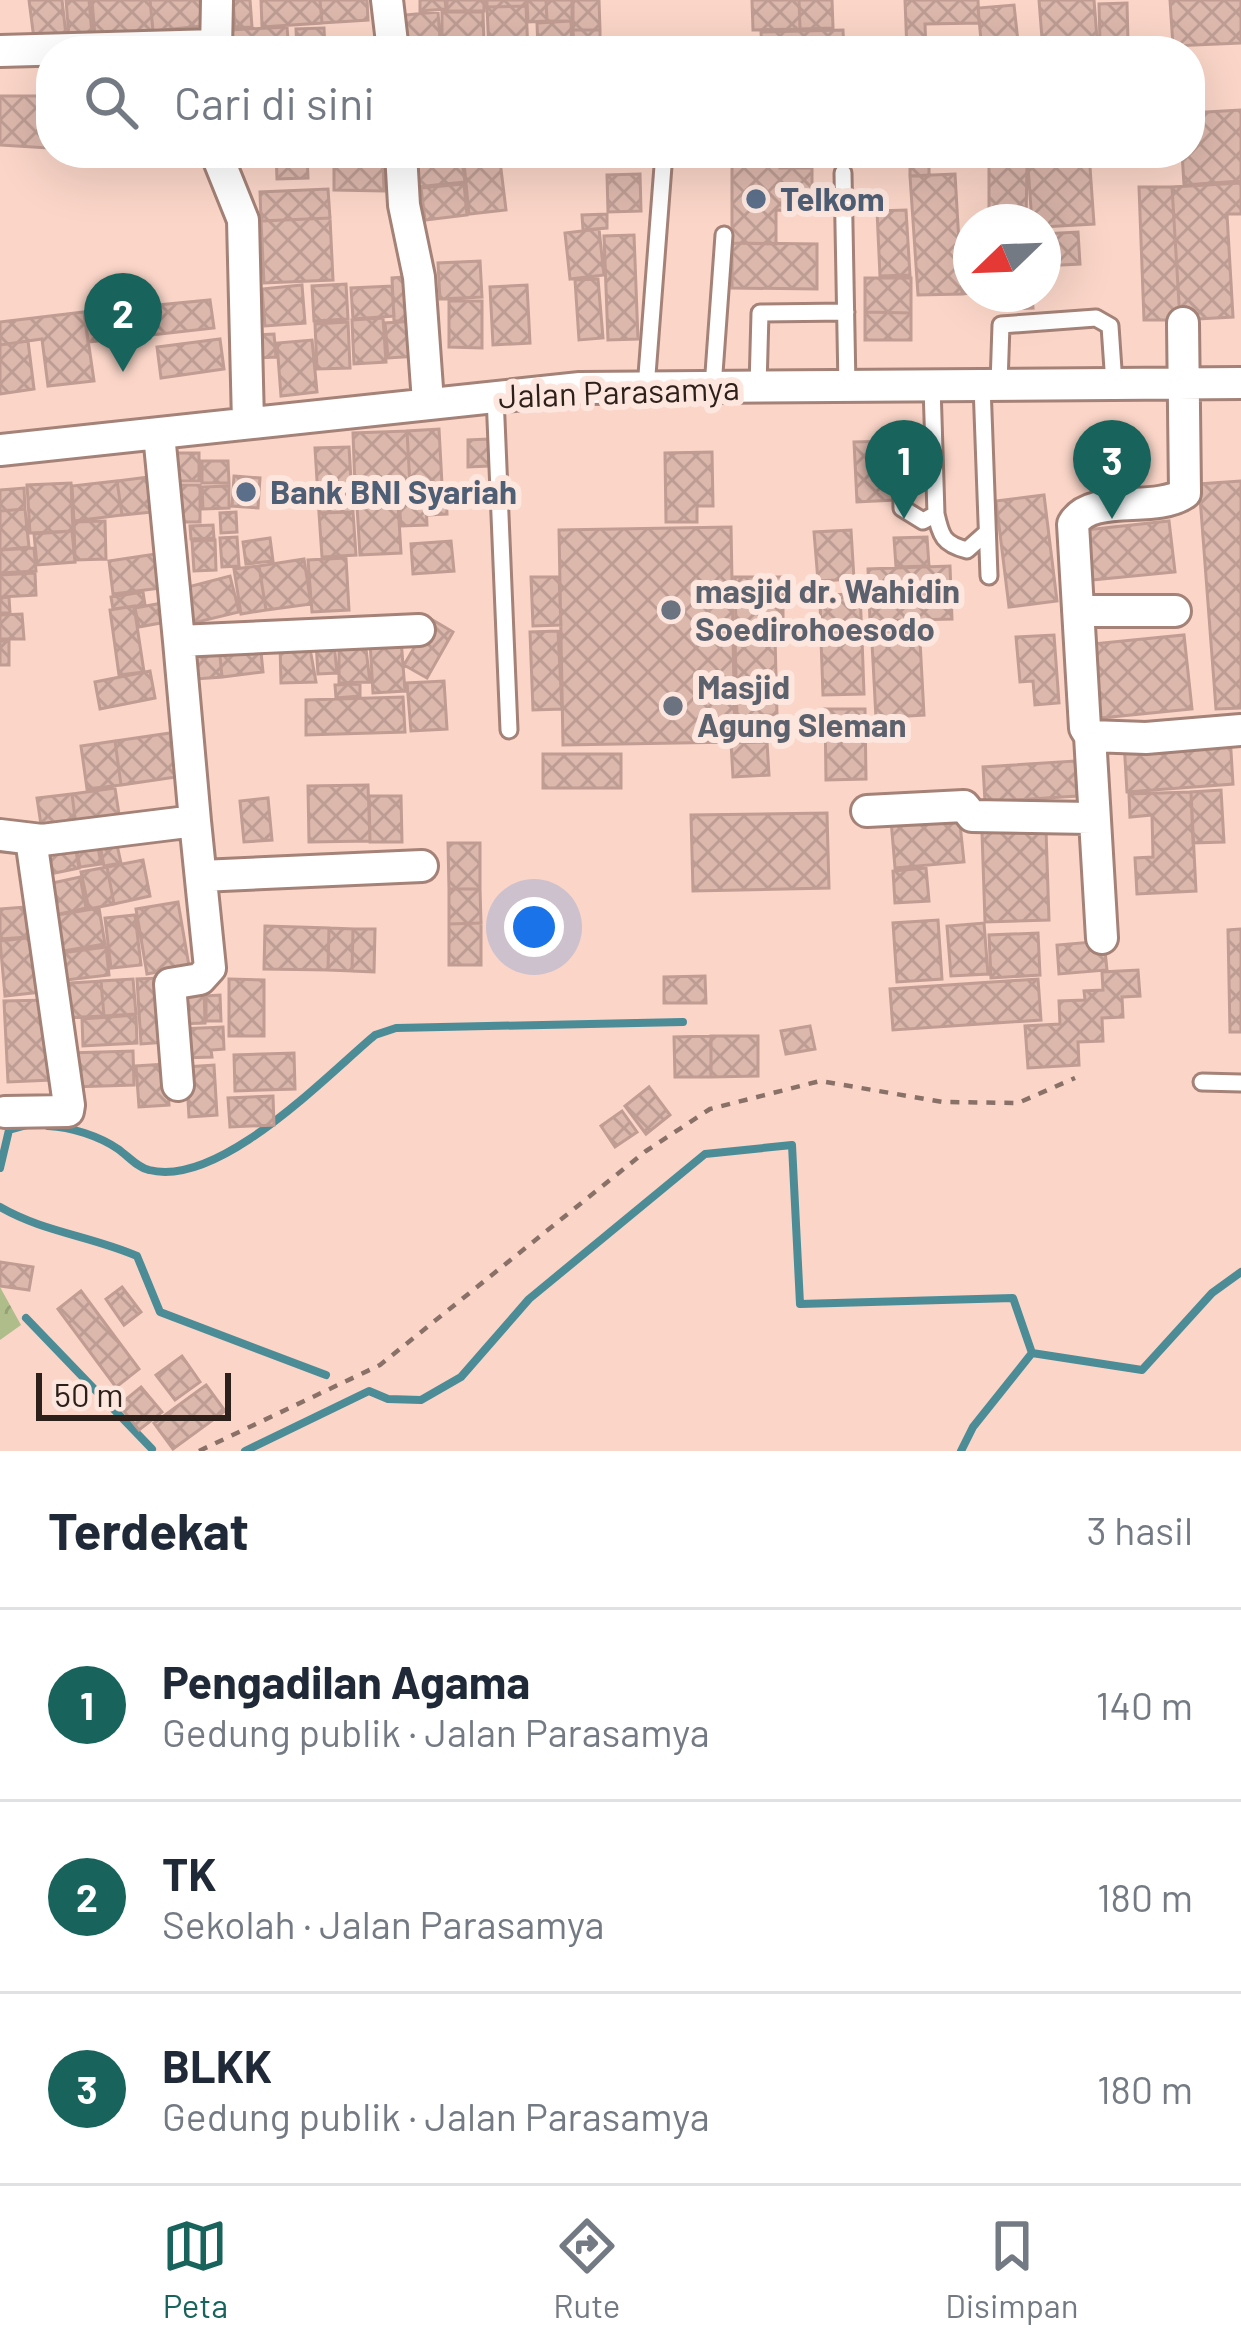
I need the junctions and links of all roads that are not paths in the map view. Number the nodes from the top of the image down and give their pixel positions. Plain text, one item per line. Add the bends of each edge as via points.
1 (217, 0) edge
2 (388, 0) edge
3 (216, 36) edge
4 (392, 36) edge
5 (36, 50) edge
6 (0, 51) edge
7 (221, 168) edge
8 (402, 168) edge
9 (663, 168) edge
10 (843, 173) dead end
11 (724, 235) dead end
12 (846, 312) junction
13 (1184, 323) dead end
14 (1241, 383) edge
15 (1114, 384) junction
16 (1184, 384) junction
17 (990, 385) junction
18 (932, 386) junction
19 (713, 387) junction
20 (758, 387) junction
21 (847, 387) junction
22 (646, 388) junction
23 (495, 396) junction
24 (428, 402) junction
25 (248, 422) junction
26 (159, 434) junction
27 (0, 450) edge
28 (902, 451) dead end
29 (935, 514) junction
30 (986, 534) junction
31 (989, 576) dead end
32 (1078, 611) junction
33 (1175, 611) dead end
34 (418, 630) dead end
35 (179, 641) junction
36 (509, 730) dead end
37 (1241, 730) edge
38 (1090, 736) junction
39 (867, 811) dead end
40 (1091, 818) junction
41 (195, 821) junction
42 (0, 835) edge
43 (31, 839) junction
44 (422, 866) dead end
45 (201, 876) junction
46 (1102, 938) dead end
47 (1202, 1082) dead end
48 (1241, 1083) edge
49 (178, 1085) dead end
50 (5, 1112) dead end

1 - 3 street
2 - 4 street
5 - 6 street
7 - 25 street via 243,220
8 - 24 street
9 - 22 lane
10 - 12 lane
11 - 19 lane
12 - 20 lane via 760,313
12 - 21 lane
13 - 16 street
14 - 16 street, Jalan Parasamya
15 - 16 street, Jalan Parasamya
15 - 17 street, Jalan Parasamya
15 - 17 lane via 1110,326 1096,318 1001,325
16 - 32 street via 1185,493 1077,515
17 - 18 street, Jalan Parasamya
17 - 30 lane
18 - 21 street, Jalan Parasamya
18 - 29 lane
19 - 20 street, Jalan Parasamya
19 - 22 street, Jalan Parasamya
20 - 21 street, Jalan Parasamya
22 - 23 street, Jalan Parasamya
23 - 24 street, Jalan Parasamya
23 - 36 lane
24 - 25 street, Jalan Parasamya
25 - 26 street, Jalan Parasamya
26 - 27 street, Jalan Parasamya
26 - 35 street
28 - 29 lane via 902,508 923,521
29 - 30 lane via 952,546 967,550
30 - 31 lane
32 - 33 street
32 - 38 street
34 - 35 street
35 - 41 street
37 - 38 street
38 - 40 street
39 - 40 street via 964,806 972,816
40 - 46 street
41 - 43 street
41 - 45 street
42 - 43 street
43 - 50 street via 69,1105
44 - 45 street
45 - 49 street via 210,968 200,980 170,984
47 - 48 lane

